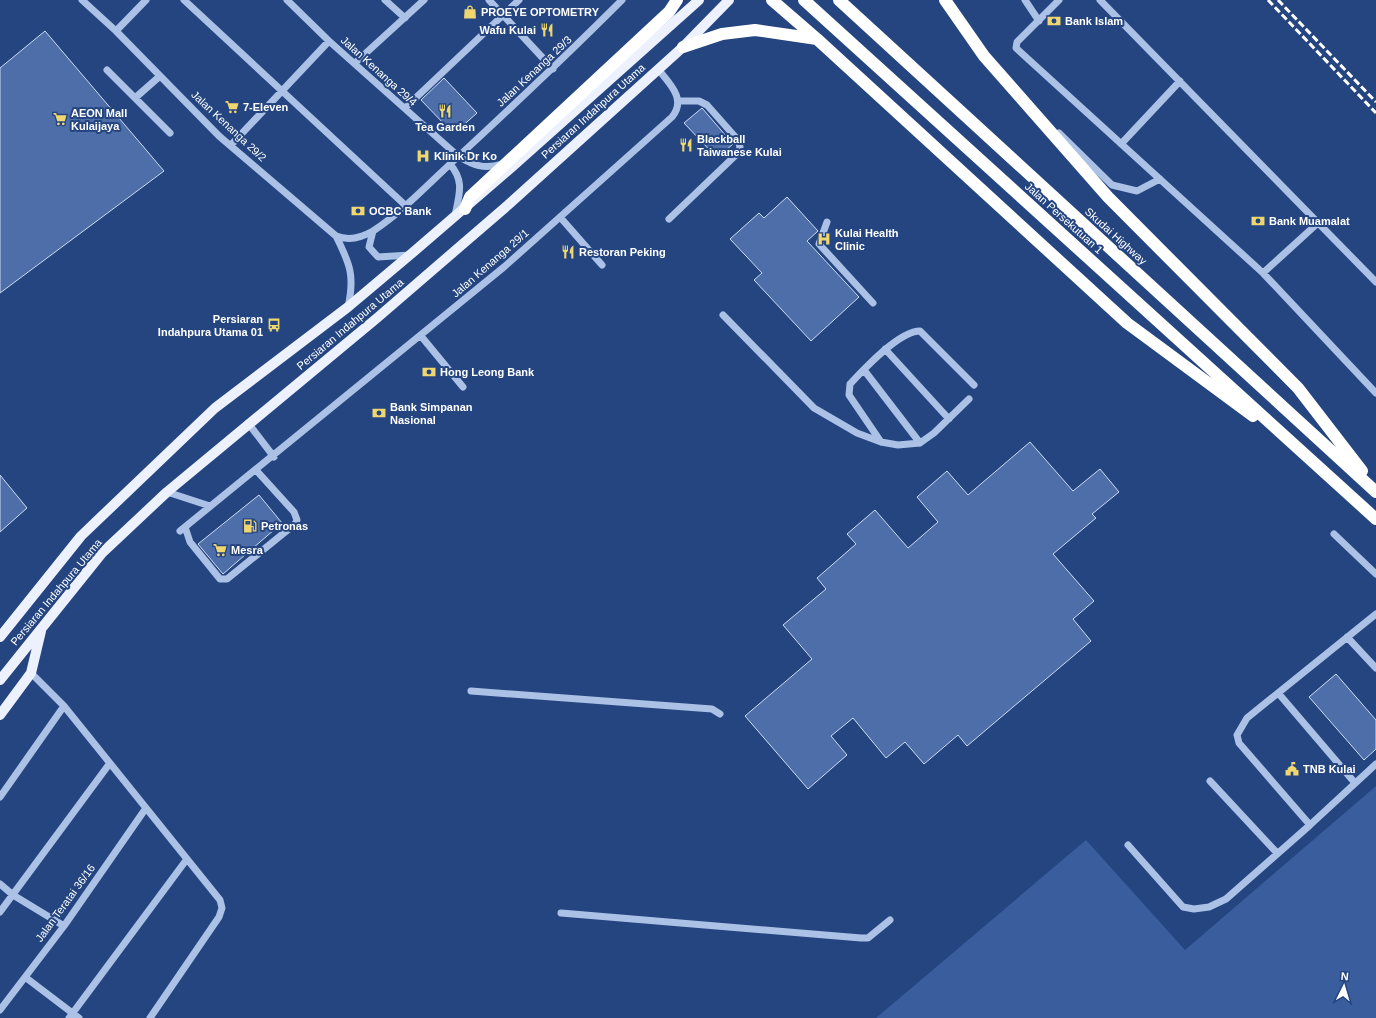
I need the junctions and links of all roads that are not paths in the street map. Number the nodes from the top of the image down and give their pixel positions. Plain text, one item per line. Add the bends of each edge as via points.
1 (82, 0) edge
2 (146, 0) edge
3 (184, 0) edge
4 (288, 0) edge
5 (385, 0) edge
6 (424, 0) edge
7 (489, 0) edge
8 (519, 0) edge
9 (622, 0) edge
10 (677, 0) edge
11 (699, 0) edge
12 (729, 0) edge
13 (772, 0) edge
14 (804, 0) edge
15 (839, 0) edge
16 (945, 0) edge
17 (1025, 0) edge
18 (1060, 0) edge
19 (1100, 0) edge
20 (504, 15) junction
21 (404, 18) junction
22 (1039, 21) junction
23 (116, 31) junction
24 (817, 39) junction
25 (329, 41) junction
26 (683, 47) junction
27 (355, 63) junction
28 (658, 68) junction
29 (553, 69) junction
30 (107, 70) dead end
31 (160, 76) junction
32 (1180, 81) junction
33 (282, 90) junction
34 (135, 98) junction
35 (1023, 98) junction
36 (679, 101) junction
37 (405, 108) junction
38 (170, 133) dead end
39 (1121, 144) junction
40 (231, 145) junction
41 (458, 156) junction
42 (504, 163) junction
43 (450, 164) junction
44 (1160, 179) junction
45 (405, 205) junction
46 (465, 209) junction
47 (560, 217) junction
48 (455, 218) junction
49 (669, 220) dead end
50 (827, 222) dead end
51 (1319, 222) junction
52 (373, 231) junction
53 (336, 236) junction
54 (411, 254) junction
55 (602, 265) dead end
56 (1263, 273) junction
57 (1376, 282) edge
58 (873, 303) dead end
59 (348, 306) junction
60 (723, 315) dead end
61 (421, 336) junction
62 (885, 349) junction
63 (864, 370) junction
64 (974, 385) dead end
65 (463, 387) dead end
66 (1376, 393) edge
67 (969, 399) dead end
68 (948, 419) junction
69 (248, 423) junction
70 (881, 442) junction
71 (920, 443) junction
72 (1307, 456) junction
73 (274, 457) junction
74 (256, 470) junction
75 (1376, 491) edge
76 (167, 492) junction
77 (210, 506) junction
78 (1376, 519) edge
79 (1334, 534) dead end
80 (1376, 574) edge
81 (1376, 615) edge
82 (41, 628) junction
83 (0, 637) edge
84 (1347, 637) junction
85 (1376, 668) edge
86 (31, 672) junction
87 (0, 680) edge
88 (471, 691) dead end
89 (1279, 694) junction
90 (64, 706) junction
91 (720, 714) dead end
92 (0, 715) edge
93 (110, 763) junction
94 (1376, 764) edge
95 (1210, 782) dead end
96 (1354, 783) junction
97 (0, 798) edge
98 (146, 808) junction
99 (1310, 825) junction
100 (1128, 846) dead end
101 (1277, 853) junction
102 (187, 859) junction
103 (0, 884) edge
104 (12, 895) junction
105 (0, 912) edge
106 (561, 913) dead end
107 (890, 920) dead end
108 (64, 926) junction
109 (25, 977) junction
110 (0, 1010) edge
111 (71, 1016) edge
112 (80, 1018) edge
113 (150, 1018) edge

1 - 23 street, Jalan Kenanga 29/2
2 - 23 street
3 - 33 street
4 - 25 street, Jalan Kenanga 29/4
5 - 21 street
6 - 21 street
7 - 20 street
8 - 20 street
9 - 29 street, Jalan Kenanga 29/3
10 - 42 highway via 669,12
11 - 46 main road, Persiaran Indahpura Utama
12 - 26 main road, Persiaran Indahpura Utama
13 - 24 highway
14 - 72 highway, Jalan Persekutuan 1
15 - 75 highway, Skudai Highway
16 - 35 highway via 984,56
17 - 22 street
18 - 22 street
19 - 32 street
20 - 29 street
20 - 37 street
21 - 27 street
22 - 39 street via 1016,42 1016,48
23 - 31 street, Jalan Kenanga 29/2
24 - 26 highway via 755,30 722,34
24 - 72 highway via 1128,323
25 - 27 street, Jalan Kenanga 29/4
25 - 33 street
26 - 28 main road, Persiaran Indahpura Utama
27 - 37 street, Jalan Kenanga 29/4
28 - 36 street via 675,90
28 - 69 main road, Persiaran Indahpura Utama via 502,210 377,318
29 - 41 street, Jalan Kenanga 29/3
30 - 34 street
31 - 34 street
31 - 40 street, Jalan Kenanga 29/2
32 - 39 street
32 - 51 street
33 - 40 street
33 - 45 street
34 - 38 street
35 - 44 street via 1112,185 1138,191
35 - 75 highway via 1108,197 1298,388
36 - 47 street, Jalan Kenanga 29/1 via 672,117
36 - 49 street via 699,101 707,105 738,140 740,147 738,153
37 - 41 street, Jalan Kenanga 29/4
39 - 44 street
40 - 53 street, Jalan Kenanga 29/2
41 - 42 street, Jalan Kenanga 29/4 via 473,165 490,168
41 - 43 street, Jalan Kenanga 29/3
42 - 46 highway via 470,197
43 - 45 street, Jalan Kenanga 29/3
43 - 48 street via 458,173 460,184
44 - 56 street
45 - 52 street, Jalan Kenanga 29/3
46 - 48 main road, Persiaran Indahpura Utama
47 - 55 street
47 - 61 street, Jalan Kenanga 29/1
48 - 54 main road, Persiaran Indahpura Utama
50 - 58 street via 819,244
51 - 56 street
51 - 57 street
52 - 53 street via 355,239
52 - 54 street via 369,247 378,257
53 - 59 street via 346,256 352,277
54 - 59 main road, Persiaran Indahpura Utama
56 - 66 street
59 - 83 main road, Persiaran Indahpura Utama via 215,408 81,536
60 - 70 street via 814,408 857,433
61 - 65 street
61 - 73 street, Jalan Kenanga 29/1
62 - 63 street
62 - 64 street via 912,332 920,331
62 - 68 street
63 - 70 street via 850,384 849,395
63 - 71 street
67 - 68 street
68 - 71 street
69 - 73 street
69 - 76 main road, Persiaran Indahpura Utama
70 - 71 street via 898,445
72 - 78 highway
73 - 74 street, Jalan Kenanga 29/1
74 - 77 street, Jalan Kenanga 29/1
74 - 77 street, Jalan Kenanga 29/1 via 294,512 296,522 227,579 220,578 190,542 183,529
76 - 77 street
76 - 82 main road, Persiaran Indahpura Utama via 102,553
79 - 80 street
81 - 84 street
82 - 86 main road
82 - 87 main road, Persiaran Indahpura Utama
84 - 85 street
84 - 89 street
86 - 90 street
86 - 92 main road
88 - 91 street via 712,709
89 - 96 street
89 - 99 street via 1247,718 1239,730 1238,739
90 - 93 street
90 - 97 street
93 - 98 street
93 - 104 street
94 - 96 street
95 - 101 street
96 - 99 street
98 - 102 street
98 - 108 street, Jalan Teratai 36/16
99 - 101 street
100 - 101 street via 1183,907 1194,909 1209,907 1226,899
102 - 111 street
102 - 113 street via 220,900 222,908 211,929
103 - 104 street
104 - 105 street
104 - 108 street
106 - 107 street via 860,938 868,938
108 - 109 street, Jalan Teratai 36/16
109 - 110 street, Jalan Teratai 36/16
109 - 111 street
111 - 112 street

